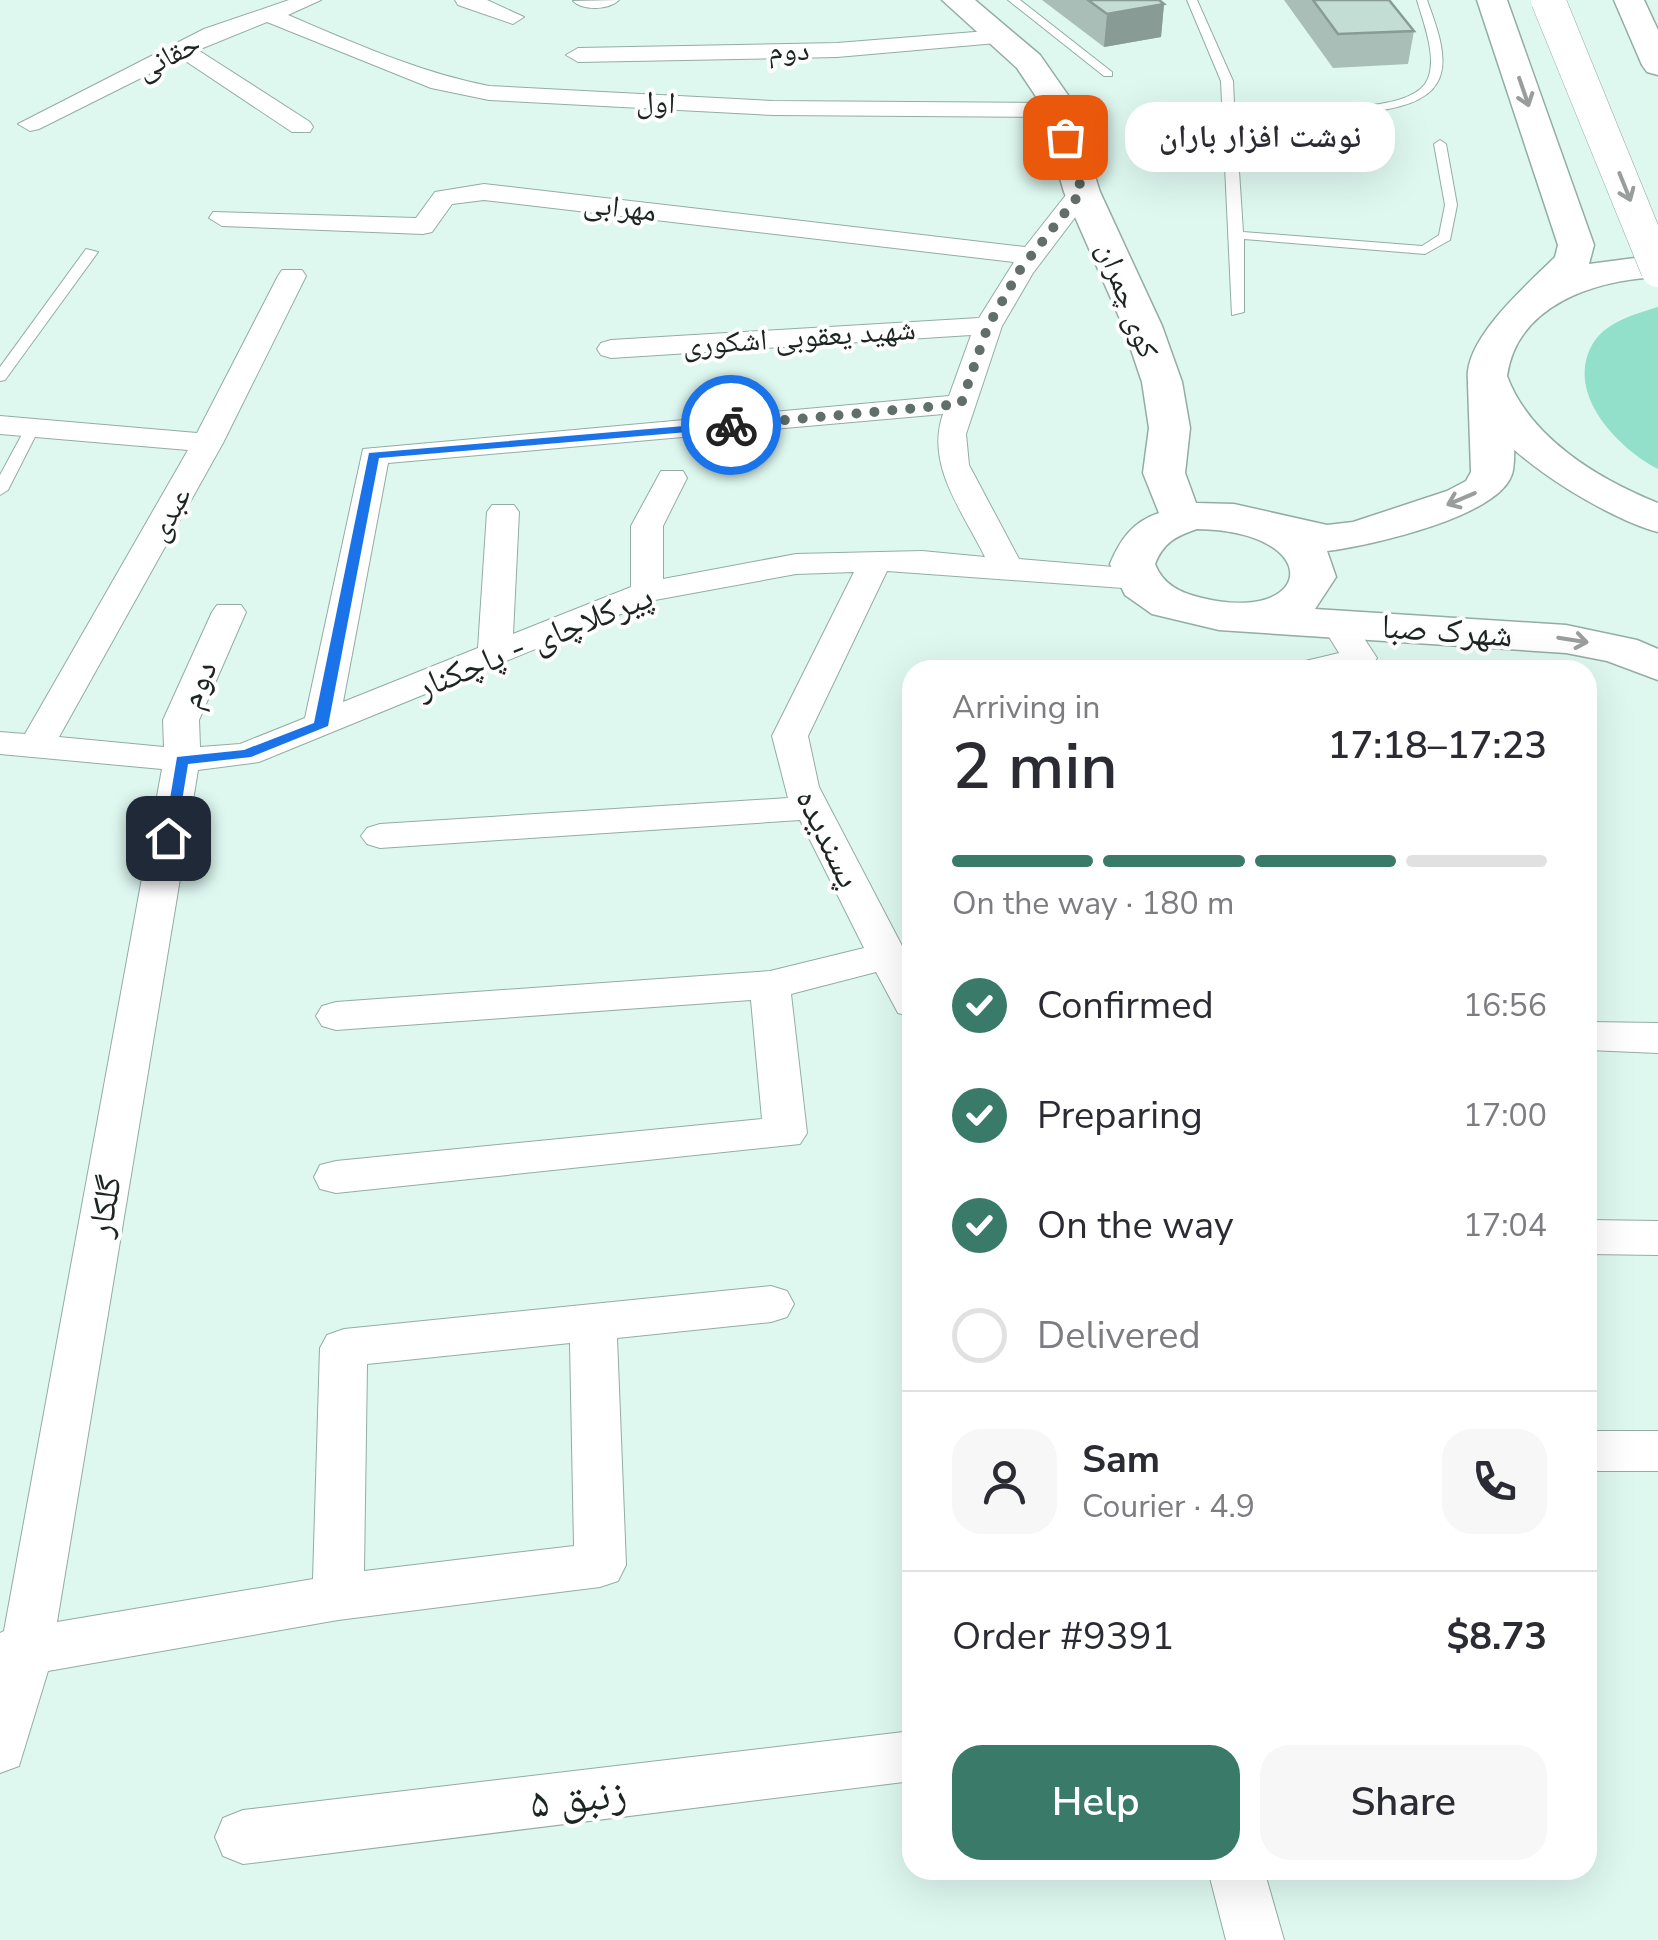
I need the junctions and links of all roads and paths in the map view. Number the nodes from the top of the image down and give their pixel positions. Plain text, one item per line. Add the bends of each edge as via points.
1 (310, 0) edge
2 (466, 0) edge
3 (608, 0) edge
4 (958, 0) edge
5 (1013, 0) edge
6 (1192, 0) edge
7 (1422, 0) edge
8 (1492, 0) edge
9 (1548, 0) edge
10 (1628, 0) edge
11 (584, 1) edge
12 (269, 15) junction
13 (513, 18) dead end
14 (1000, 37) junction
15 (182, 49) junction
16 (578, 55) dead end
17 (1658, 65) edge
18 (1108, 74) dead end
19 (1228, 106) junction
20 (1057, 110) junction
21 (30, 124) dead end
22 (302, 127) dead end
23 (1440, 144) dead end
24 (1082, 191) junction
25 (222, 218) dead end
26 (1237, 234) junction
27 (91, 252) dead end
28 (1031, 256) junction
29 (1658, 268) edge
30 (292, 276) dead end
31 (1528, 306) junction
32 (1236, 312) dead end
33 (988, 326) junction
34 (611, 349) dead end
35 (0, 377) edge
36 (1488, 384) junction
37 (961, 404) junction
38 (0, 424) edge
39 (33, 428) junction
40 (208, 443) junction
41 (672, 478) dead end
42 (1593, 489) junction
43 (0, 490) edge
44 (504, 512) dead end
45 (1184, 519) junction
46 (1658, 519) edge
47 (1274, 529) junction
48 (1658, 538) edge
49 (875, 561) junction
50 (1008, 569) junction
51 (1137, 579) junction
52 (647, 592) junction
53 (229, 612) dead end
54 (1231, 617) junction
55 (1338, 624) junction
56 (494, 656) junction
57 (1352, 660) edge
58 (1658, 666) edge
59 (321, 726) junction
60 (0, 743) edge
61 (35, 746) junction
62 (182, 760) junction
63 (812, 808) junction
64 (380, 836) dead end
65 (888, 956) junction
66 (902, 984) edge
67 (770, 985) junction
68 (336, 1016) dead end
69 (1597, 1036) edge
70 (1658, 1038) edge
71 (336, 1177) dead end
72 (1597, 1237) edge
73 (1658, 1238) edge
74 (771, 1304) dead end
75 (592, 1322) junction
76 (1658, 1450) edge
77 (1597, 1451) edge
78 (338, 1597) junction
79 (13, 1654) edge
80 (0, 1748) edge
81 (902, 1757) edge
82 (244, 1837) dead end
83 (1239, 1880) edge
84 (1255, 1940) edge

1 - 12 street, حقانی
2 - 13 street
3 - 11 street
4 - 14 main road, کوی چمران
5 - 18 lane
6 - 19 lane via 1226,81
7 - 19 lane via 1434,60 1432,84 1415,100 1370,109
8 -> 31 main road via 1576,245 1573,260
9 -> 29 main road, bridge
10 - 17 main road
12 - 15 street, حقانی
12 - 20 street, اول via 377,62 489,92 773,108
14 - 16 street, دوم via 837,50
14 - 20 main road, کوی چمران via 1039,73
15 - 21 street, حقانی
15 - 22 street
19 - 26 lane
20 - 24 main road, کوی چمران
23 - 26 lane via 1451,205 1445,237 1425,250
24 - 28 street
24 - 45 main road, کوی چمران via 1139,317 1168,414 1162,475
25 - 28 street, مهرابی via 422,226 444,197 484,192
26 - 32 lane
27 - 35 lane
28 - 33 street
29 - 31 main road via 1579,278
30 - 40 street, عبدی
31 - 36 main road via 1491,356
33 - 34 street, شهید یعقوبی اشکوری
33 - 37 street
36 - 42 main road via 1510,421
36 -> 47 main road via 1492,472 1476,494 1350,536
37 - 50 street via 951,434 954,465
37 - 59 street via 374,455
38 - 39 street
39 - 40 street
39 - 43 lane
40 - 61 street, عبدی
41 - 52 street via 646,526
42 - 46 main road
42 - 48 main road
44 - 56 street
45 - 47 main road via 1228,517
45 - 51 main road via 1138,542 1131,560
47 - 54 main road via 1309,556 1311,587 1285,608
49 - 50 street, پیرکلاچای - پاچکنار
49 - 52 street, پیرکلاچای - پاچکنار via 796,564
49 - 63 street, پسندیده via 790,736
50 - 51 street, پیرکلاچای - پاچکنار
51 - 54 main road via 1174,606
52 - 56 street, پیرکلاچای - پاچکنار
53 - 62 street, دوم via 181,720
54 - 55 main road, شهرک صبا
55 - 57 street via 1360,658
55 -> 58 main road, شهرک صبا via 1566,639
56 - 59 street, پیرکلاچای - پاچکنار
59 - 62 street, پیرکلاچای - پاچکنار via 246,754
60 - 61 street, پیرکلاچای - پاچکنار
61 - 62 street, پیرکلاچای - پاچکنار
62 - 79 street, گلکار
63 - 64 street
63 - 65 street, پسندیده
65 - 66 street, پسندیده
65 - 67 street
67 - 68 street
67 - 71 street via 785,1133
69 - 70 street
72 - 73 street
74 - 75 street
75 - 78 street via 344,1348
75 - 78 street via 600,1565
76 - 77 street
78 - 79 street
79 - 80 street, گلکار
81 - 82 street, زنبق ۵
83 - 84 street

